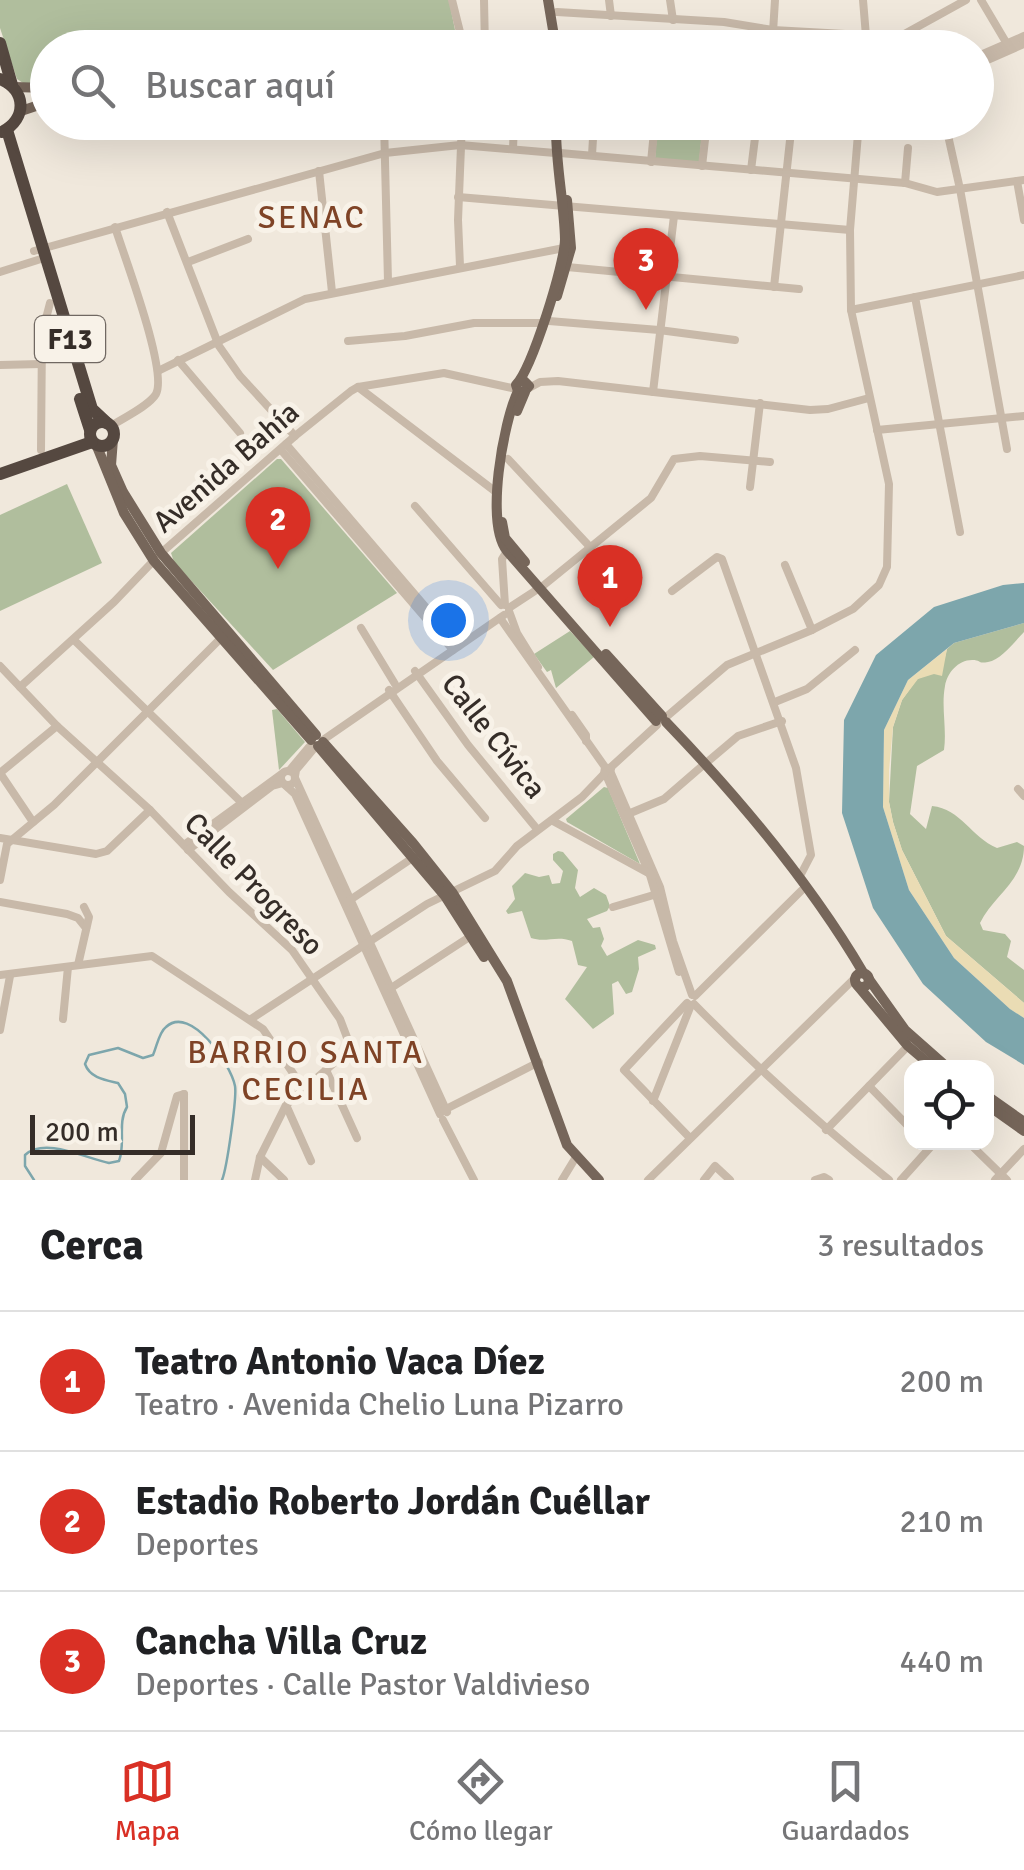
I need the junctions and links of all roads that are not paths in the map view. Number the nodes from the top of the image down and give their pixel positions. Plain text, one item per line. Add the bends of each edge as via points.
1 (452, 0) edge
2 (484, 0) edge
3 (609, 0) edge
4 (670, 0) edge
5 (774, 0) edge
6 (863, 0) edge
7 (966, 0) edge
8 (981, 0) edge
9 (554, 4) edge
10 (611, 16) junction
11 (673, 20) junction
12 (460, 30) edge
13 (485, 30) edge
14 (557, 30) edge
15 (773, 30) joint
16 (867, 30) edge
17 (915, 30) edge
18 (1024, 36) edge
19 (0, 44) edge
20 (1024, 44) edge
21 (1008, 46) junction
22 (994, 51) edge
23 (994, 54) edge
24 (9, 83) edge
25 (30, 107) edge
26 (21, 110) junction
27 (2, 136) edge
28 (385, 140) edge
29 (460, 140) edge
30 (513, 140) edge
31 (558, 140) edge
32 (593, 140) edge
33 (653, 140) edge
34 (705, 140) edge
35 (755, 140) edge
36 (790, 140) edge
37 (857, 140) edge
38 (949, 140) edge
39 (460, 145) junction
40 (908, 148) dead end
41 (513, 149) junction
42 (385, 153) junction
43 (558, 153) junction
44 (592, 155) junction
45 (651, 162) junction
46 (702, 166) junction
47 (752, 170) junction
48 (318, 171) junction
49 (787, 172) junction
50 (852, 179) junction
51 (1020, 181) edge
52 (904, 183) junction
53 (960, 189) junction
54 (458, 197) junction
55 (564, 206) junction
56 (167, 212) junction
57 (674, 216) junction
58 (1024, 220) edge
59 (781, 224) junction
60 (115, 227) junction
61 (850, 230) junction
62 (248, 239) dead end
63 (564, 248) junction
64 (39, 255) junction
65 (188, 262) junction
66 (460, 266) junction
67 (566, 267) junction
68 (0, 272) edge
69 (1024, 275) edge
70 (666, 277) junction
71 (388, 281) junction
72 (978, 284) junction
73 (774, 287) junction
74 (799, 289) dead end
75 (332, 292) junction
76 (915, 297) junction
77 (50, 304) junction
78 (851, 310) junction
79 (546, 322) junction
80 (659, 330) junction
81 (218, 339) junction
82 (734, 340) dead end
83 (348, 341) dead end
84 (178, 360) junction
85 (41, 364) junction
86 (0, 365) edge
87 (158, 370) junction
88 (522, 386) junction
89 (358, 387) junction
90 (653, 392) junction
91 (870, 398) junction
92 (760, 402) junction
93 (1024, 416) edge
94 (1004, 417) junction
95 (940, 425) junction
96 (110, 429) junction
97 (877, 430) junction
98 (240, 432) dead end
99 (295, 436) junction
100 (92, 437) junction
101 (283, 447) junction
102 (1007, 449) dead end
103 (41, 450) junction
104 (508, 459) junction
105 (752, 460) junction
106 (770, 462) dead end
107 (0, 466) edge
108 (0, 474) edge
109 (750, 487) dead end
110 (496, 492) junction
111 (415, 506) dead end
112 (960, 532) dead end
113 (591, 548) junction
114 (510, 549) junction
115 (158, 557) junction
116 (786, 565) dead end
117 (542, 586) junction
118 (672, 592) dead end
119 (503, 612) junction
120 (361, 628) dead end
121 (812, 630) junction
122 (225, 634) junction
123 (74, 640) junction
124 (455, 646) junction
125 (855, 650) dead end
126 (757, 652) junction
127 (0, 666) edge
128 (416, 673) junction
129 (20, 686) junction
130 (392, 689) junction
131 (775, 702) junction
132 (148, 712) junction
133 (661, 722) junction
134 (782, 722) junction
135 (57, 726) junction
136 (317, 741) junction
137 (586, 741) junction
138 (98, 762) junction
139 (703, 765) junction
140 (607, 771) junction
141 (0, 773) edge
142 (288, 778) junction
143 (242, 804) junction
144 (150, 810) junction
145 (628, 814) junction
146 (485, 818) dead end
147 (552, 821) junction
148 (33, 822) junction
149 (538, 829) junction
150 (0, 838) edge
151 (12, 842) junction
152 (186, 848) junction
153 (418, 856) junction
154 (653, 875) junction
155 (799, 878) junction
156 (0, 880) edge
157 (801, 892) junction
158 (449, 894) junction
159 (657, 894) junction
160 (0, 902) edge
161 (348, 902) junction
162 (613, 906) dead end
163 (84, 907) dead end
164 (86, 928) junction
165 (471, 936) junction
166 (368, 946) junction
167 (73, 966) junction
168 (5, 975) edge
169 (314, 980) junction
170 (860, 980) junction
171 (389, 989) junction
172 (691, 1000) junction
173 (63, 1018) dead end
174 (251, 1020) junction
175 (0, 1030) edge
176 (908, 1046) junction
177 (925, 1060) edge
178 (939, 1060) edge
179 (536, 1063) junction
180 (326, 1070) junction
181 (758, 1070) junction
182 (869, 1086) junction
183 (303, 1088) junction
184 (653, 1101) junction
185 (994, 1101) edge
186 (286, 1105) junction
187 (994, 1110) edge
188 (446, 1112) junction
189 (904, 1122) edge
190 (1024, 1122) edge
191 (826, 1130) junction
192 (1024, 1131) edge
193 (356, 1138) dead end
194 (690, 1138) junction
195 (1024, 1149) edge
196 (924, 1150) edge
197 (975, 1150) edge
198 (260, 1156) junction
199 (574, 1159) junction
200 (311, 1160) dead end
201 (1001, 1178) edge
202 (135, 1180) edge
203 (184, 1180) edge
204 (254, 1180) edge
205 (284, 1180) edge
206 (474, 1180) edge
207 (562, 1180) edge
208 (595, 1180) edge
209 (648, 1180) edge
210 (704, 1180) edge
211 (730, 1180) edge
212 (815, 1180) edge
213 (829, 1180) edge
214 (889, 1180) edge
215 (901, 1180) edge

1 - 12 street
2 - 13 street
3 - 10 street
4 - 11 street
5 - 15 street
6 - 16 street
7 - 17 street
8 - 21 street
9 - 10 street
9 - 14 main road
10 - 11 street
11 - 15 street
18 - 21 street
19 - 24 highway
20 - 21 street
21 - 22 street
21 - 23 street
24 - 26 highway
25 - 26 main road
26 - 27 highway, F13
27 - 64 highway, F13
28 - 42 street
29 - 39 street
30 - 41 street
31 - 43 main road
32 - 44 street
33 - 45 street
34 - 46 street
35 - 47 street
36 - 49 street
37 - 50 street
38 - 53 street
39 - 41 street
39 - 42 street
39 - 54 street
40 - 52 street
41 - 43 street
42 - 48 street
42 - 71 street
43 - 44 street
43 - 55 main road
44 - 45 street
45 - 46 street
46 - 47 street
47 - 49 street
48 - 56 street
48 - 75 street
49 - 50 street
49 - 59 street
50 - 52 street
50 - 61 street
51 - 53 street
51 - 58 street
52 - 53 street via 928,192
53 - 72 street
54 - 55 street
54 - 66 street
55 - 57 street
55 - 63 main road
55 - 67 main road via 572,239
56 - 60 street
56 - 65 street
57 - 59 street
57 - 70 street
59 - 61 street
59 - 73 street
60 - 64 street
60 - 87 street
61 - 78 street
62 - 65 street
63 - 66 street
63 - 79 main road
64 - 68 street
64 - 77 highway, F13
64 - 96 highway, F13 via 92,409
65 - 81 street
66 - 71 street
67 - 70 street
67 - 79 main road
69 - 72 street
70 - 73 street
70 - 80 street
71 - 75 street
72 - 76 street
72 - 94 street
73 - 74 street
75 - 81 street via 287,305
76 - 78 street
76 - 95 street
77 - 85 street
77 - 100 highway, F13
78 - 91 street
79 - 80 street
79 - 83 street via 474,323
79 - 88 main road
80 - 82 street
80 - 90 street
81 - 84 street
81 - 99 street via 240,376
84 - 87 street
84 - 98 street
85 - 86 street
85 - 103 street
87 - 96 street via 156,394
88 - 89 street, Avenida Bahía via 444,372
88 - 90 street, Avenida Bahía via 548,381
88 - 104 main road
88 - 110 main road
89 - 99 street, Avenida Bahía
89 - 110 street
90 - 92 street, Avenida Bahía
91 - 92 street, Avenida Bahía via 828,410
91 - 97 street
92 - 105 street
93 - 94 street
94 - 95 street
94 - 102 street
95 - 97 street
95 - 112 street
96 - 100 highway via 99,422
96 - 100 highway via 107,445
96 - 115 main road via 110,465
97 - 121 street via 889,484 887,567 853,609
99 - 101 street, Avenida Bahía
100 - 103 highway
100 - 108 highway
100 - 115 main road via 124,513
101 - 115 street, Avenida Bahía
101 - 124 street
103 - 107 highway
104 - 113 street
104 - 114 main road via 502,518
105 - 106 street
105 - 109 street
105 - 113 street via 674,460 651,498
110 - 114 main road via 496,535
111 - 119 street
113 - 117 street
114 - 117 main road
114 - 119 street via 502,559
115 - 122 main road
115 - 123 street, Avenida Bahía
116 - 121 street
117 - 119 street
117 - 133 main road
118 - 126 street via 722,559
119 - 124 street
119 - 124 street
119 - 137 street
119 - 137 street
120 - 130 street
121 - 126 street
122 - 132 street
122 - 136 main road
123 - 129 street, Avenida Bahía
123 - 132 street
124 - 128 street
125 - 131 street via 808,689
126 - 131 street
126 - 133 street via 727,664
127 - 129 street, Calle Progreso
128 - 130 street
128 - 149 street, Calle Cívica
129 - 135 street, Calle Progreso
130 - 136 street
130 - 146 street via 437,762
131 - 134 street
132 - 138 street
132 - 143 street
133 - 139 main road
133 - 140 street
134 - 139 street via 738,736
134 - 155 street via 810,855
135 - 138 street, Calle Progreso
135 - 141 street
136 - 142 street
136 - 153 main road
137 - 140 street
138 - 144 street, Calle Progreso
138 - 148 street
139 - 145 street via 664,800
139 - 155 main road via 731,790
139 - 157 main road
140 - 145 street
140 - 147 street
140 - 154 street
141 - 148 street
142 - 143 street
142 - 152 street
142 - 161 street
143 - 152 street
144 - 151 street via 96,854
144 - 152 street, Calle Progreso
145 - 154 street
147 - 149 street
147 - 154 street
148 - 151 street
149 - 158 street via 495,871
150 - 151 street
151 - 156 street
152 - 169 street, Calle Progreso via 276,933
153 - 158 main road
153 - 161 street
154 - 159 street
154 - 172 street
155 - 170 main road via 833,921
157 - 170 main road
157 - 172 street
158 - 165 main road
158 - 166 street
158 - 179 main road via 508,981
159 - 162 street
159 - 172 street
160 - 164 street via 67,914
161 - 166 street
163 - 164 street
164 - 167 street
165 - 171 street
165 - 179 main road via 502,984
166 - 169 street
166 - 171 street
167 - 168 street
167 - 173 street
167 - 174 street via 152,956
168 - 175 street
169 - 174 street
169 - 180 street, Calle Progreso via 351,1048
170 - 176 main road
170 - 178 main road
170 - 181 street
171 - 188 street
172 - 181 street
172 - 184 street
172 - 184 street via 624,1070
174 - 183 street via 273,1040
176 - 177 main road
176 - 182 street
179 - 188 street
179 - 199 main road via 561,1146
180 - 183 street, Calle Progreso
180 - 193 street
181 - 191 street
181 - 194 street
182 - 189 street
182 - 191 street
183 - 186 street, Calle Progreso
184 - 194 street
185 - 190 main road
186 - 198 street, Calle Progreso
186 - 200 street
187 - 192 main road
188 - 206 street
191 - 214 street
194 - 209 street
195 - 201 street
196 - 215 street
197 - 201 street
198 - 204 street, Calle Progreso
198 - 205 street
199 - 207 street
199 - 208 main road
202 - 203 street via 161,1153 184,1094
210 - 211 street via 714,1166
212 - 213 street

